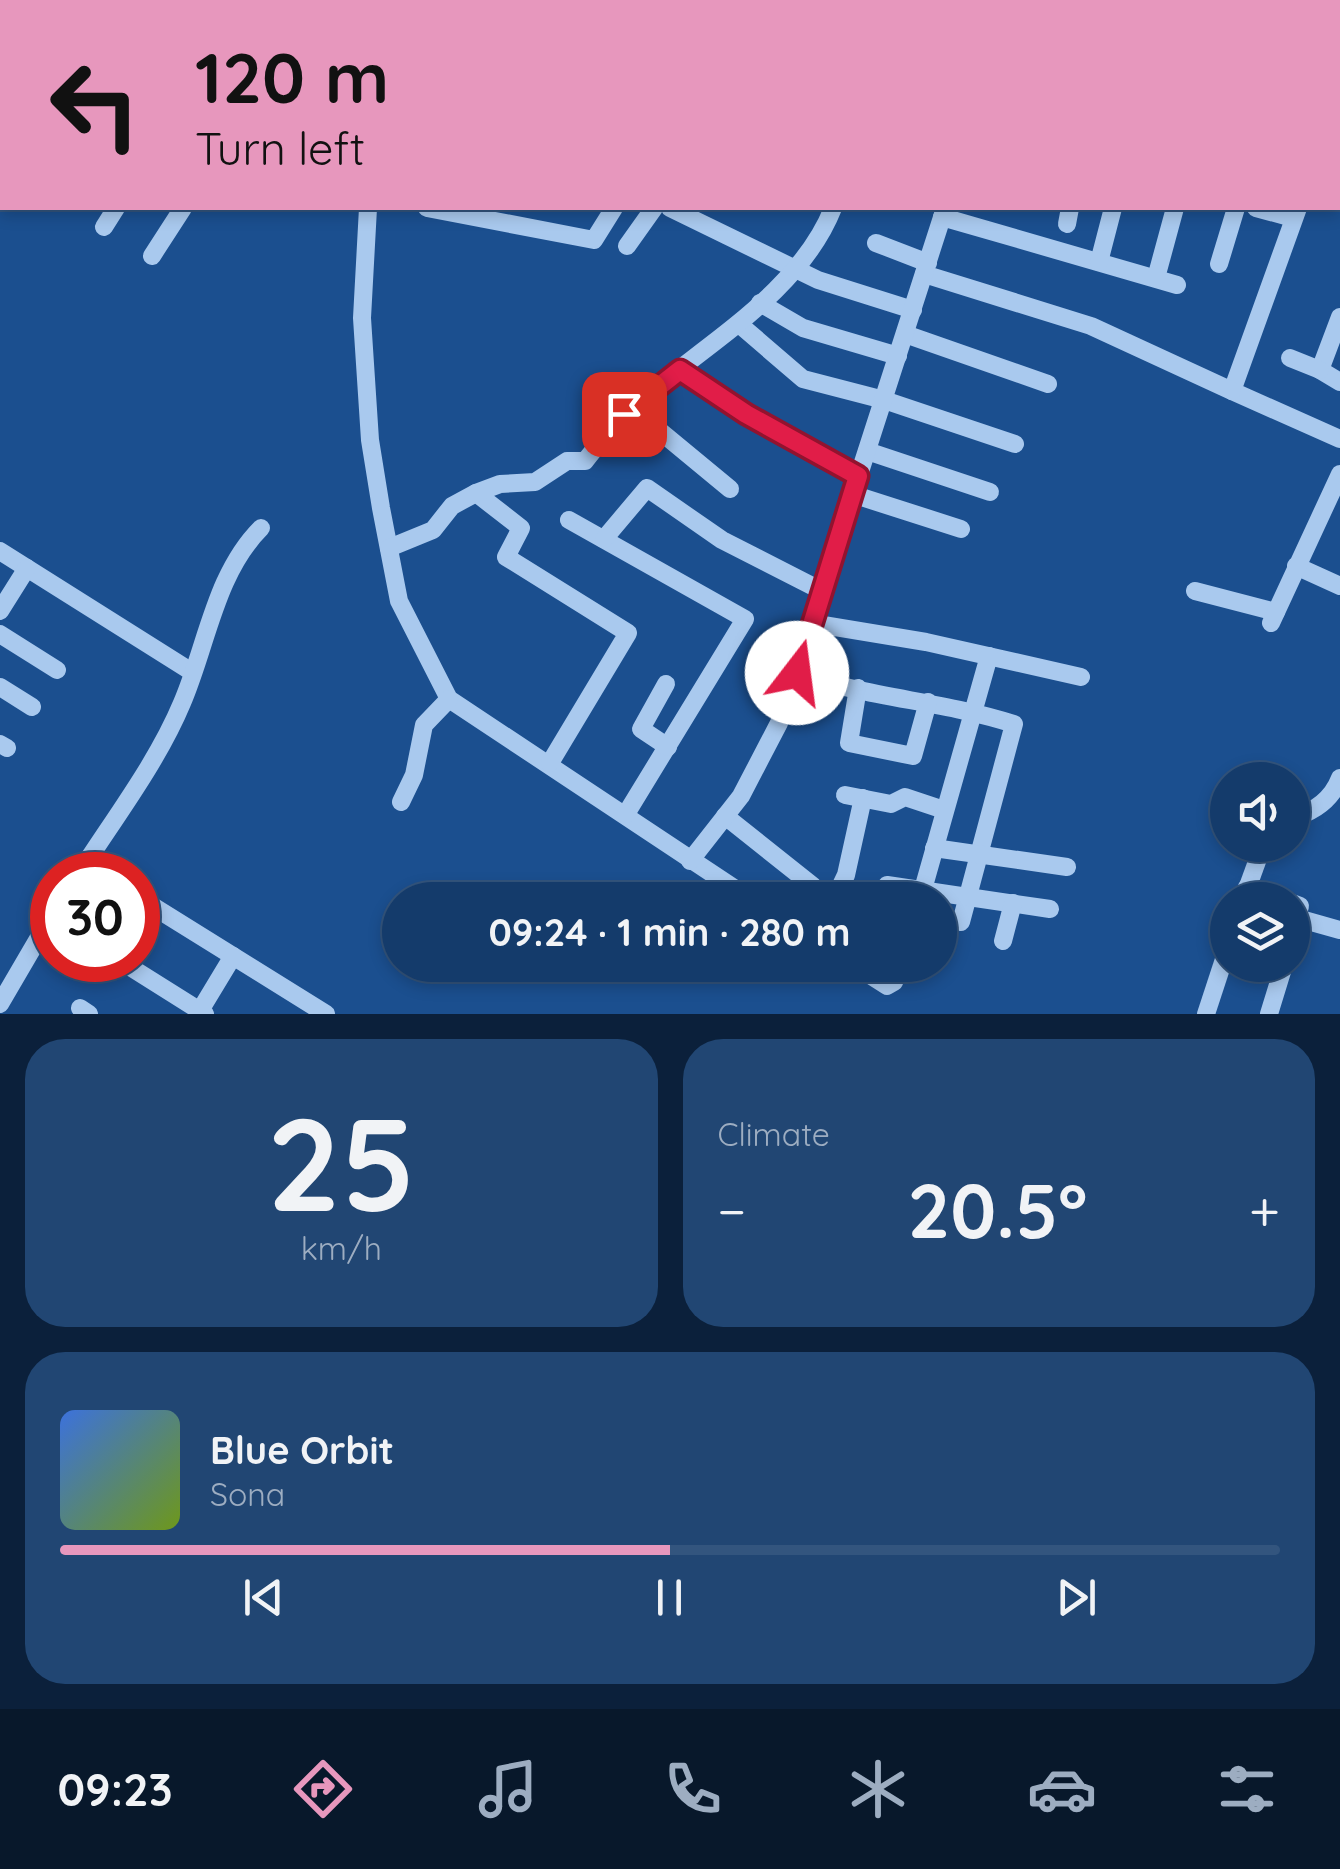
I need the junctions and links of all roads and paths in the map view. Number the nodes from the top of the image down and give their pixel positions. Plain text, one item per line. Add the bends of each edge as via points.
1 (115, 210) edge
2 (182, 210) edge
3 (368, 210) edge
4 (437, 210) edge
5 (613, 210) edge
6 (653, 210) edge
7 (674, 210) edge
8 (832, 210) edge
9 (1113, 210) edge
10 (1175, 210) edge
11 (1235, 210) edge
12 (944, 212) edge
13 (1296, 213) edge
14 (104, 227) dead end
15 (876, 243) dead end
16 (627, 246) dead end
17 (152, 256) dead end
18 (1100, 262) junction
19 (1218, 264) dead end
20 (793, 268) junction
21 (926, 268) junction
22 (1156, 278) junction
23 (1176, 284) dead end
24 (760, 303) junction
25 (913, 310) junction
26 (1340, 318) edge
27 (739, 324) junction
28 (906, 334) junction
29 (898, 356) junction
30 (1290, 358) dead end
31 (680, 370) junction
32 (1320, 370) junction
33 (1340, 382) edge
34 (1048, 384) dead end
35 (1232, 391) junction
36 (884, 400) junction
37 (632, 408) junction
38 (1340, 439) edge
39 (1016, 444) dead end
40 (867, 452) junction
41 (1339, 479) edge
42 (855, 485) junction
43 (730, 489) dead end
44 (990, 492) dead end
45 (476, 493) junction
46 (569, 520) dead end
47 (262, 528) dead end
48 (961, 529) dead end
49 (604, 539) junction
50 (389, 548) junction
51 (0, 551) edge
52 (1296, 566) junction
53 (27, 568) junction
54 (1340, 586) edge
55 (820, 590) junction
56 (1196, 591) dead end
57 (0, 610) edge
58 (810, 623) junction
59 (0, 634) edge
60 (988, 656) junction
61 (57, 670) dead end
62 (192, 672) junction
63 (797, 673) junction
64 (1082, 677) dead end
65 (666, 684) dead end
66 (0, 686) edge
67 (858, 688) junction
68 (449, 700) junction
69 (928, 702) junction
70 (32, 708) dead end
71 (972, 710) junction
72 (668, 748) junction
73 (550, 763) junction
74 (1340, 778) edge
75 (401, 802) dead end
76 (1310, 808) edge
77 (944, 810) junction
78 (626, 814) junction
79 (725, 816) junction
80 (934, 848) junction
81 (92, 852) edge
82 (979, 854) junction
83 (690, 861) junction
84 (1068, 867) dead end
85 (723, 882) edge
86 (808, 882) edge
87 (843, 882) edge
88 (925, 882) edge
89 (957, 896) edge
90 (968, 896) junction
91 (1013, 903) junction
92 (1050, 909) dead end
93 (160, 911) edge
94 (961, 922) dead end
95 (1310, 923) edge
96 (1340, 930) edge
97 (1003, 942) dead end
98 (30, 954) edge
99 (233, 956) junction
100 (153, 982) edge
101 (1217, 982) edge
102 (1279, 982) edge
103 (0, 1004) edge
104 (201, 1013) edge
105 (326, 1014) edge
106 (1206, 1014) edge
107 (1270, 1014) edge

1 - 14 street
2 - 17 street
3 - 50 street via 364,336 370,440
4 - 5 street via 594,240
6 - 16 street
7 - 20 street
8 - 20 street via 820,240
9 - 18 street
10 - 22 street
11 - 19 street
12 - 18 street
12 - 21 street
13 - 35 street
15 - 21 street
18 - 22 street
20 - 24 street
20 - 25 street
21 - 25 street
21 - 35 street via 1091,326
22 - 23 street
24 - 27 street
24 - 29 street via 804,328
25 - 28 street
26 - 32 street
27 - 31 street
27 - 36 street via 802,379
28 - 29 street
28 - 34 street
29 - 36 street
30 - 32 street
31 - 37 street
31 - 42 street
32 - 33 street
35 - 38 street
36 - 39 street
36 - 40 street
37 - 43 street
37 - 45 street via 586,461 567,461 535,482
40 - 42 street
40 - 44 street
41 - 52 street
42 - 48 street
42 - 55 street
45 - 50 street via 452,506 433,530
45 - 73 street via 521,528 506,557 628,633
46 - 49 street
47 - 62 street via 237,563
49 - 55 street via 647,488 722,540
49 - 72 street via 745,619
50 - 68 street via 399,600
51 - 53 street
52 - 54 street
52 - 56 street via 1274,618
53 - 57 street
53 - 62 street
55 - 58 street
58 - 60 street
58 - 63 street
59 - 61 street
60 - 64 street
60 - 71 street
62 - 81 street via 166,734
63 - 67 street
63 - 79 street via 779,723
65 - 72 street via 641,728
66 - 70 street
67 - 69 street
67 - 69 street via 849,743 897,753 914,756
68 - 73 street
68 - 75 street via 424,725
69 - 71 street
71 - 77 street
71 - 82 street via 1014,724
72 - 78 street
73 - 78 street
74 - 76 street via 1334,792
77 - 80 street
77 - 87 street via 906,797 891,804 854,796
78 - 83 street
79 - 83 street
79 - 86 street
80 - 82 street
80 - 88 street
82 - 84 street
82 - 90 street
83 - 85 street
89 - 90 street
90 - 91 street
90 - 94 street
91 - 92 street
91 - 97 street
93 - 99 street
95 - 96 street
98 - 103 street
99 - 104 street
99 - 105 street
100 - 104 street
101 - 106 street
102 - 107 street

